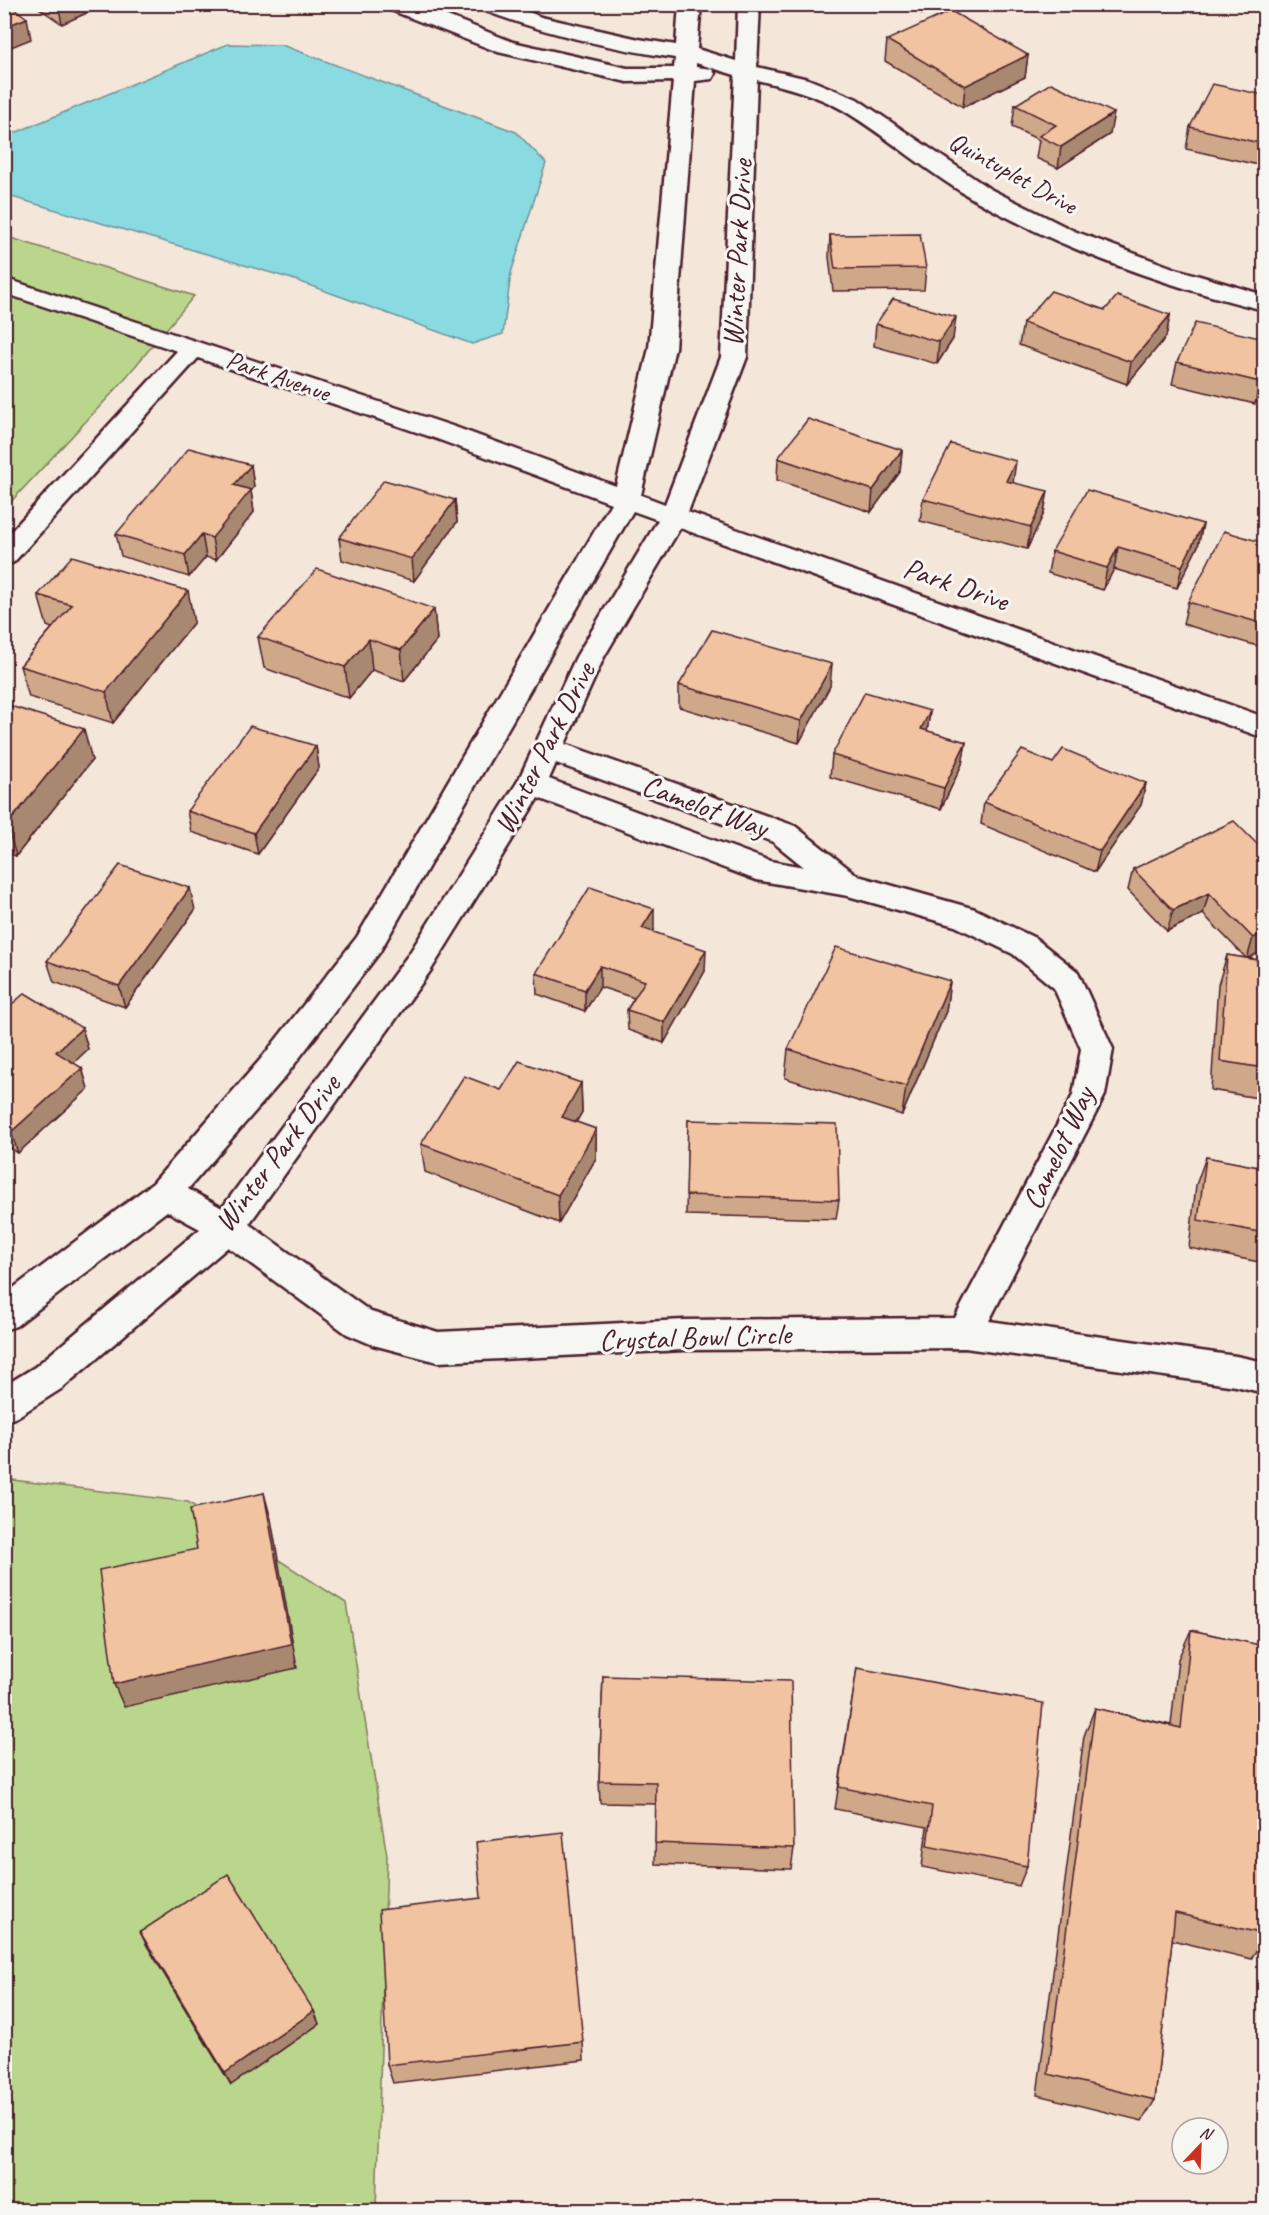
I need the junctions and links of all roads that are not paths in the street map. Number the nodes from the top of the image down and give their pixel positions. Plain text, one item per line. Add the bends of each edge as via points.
1 (396, 4) edge
2 (488, 4) edge
3 (690, 4) edge
4 (749, 4) edge
5 (534, 22) junction
6 (497, 44) junction
7 (685, 64) junction
8 (745, 71) junction
9 (4, 285) edge
10 (1264, 303) edge
11 (194, 348) junction
12 (627, 500) junction
13 (673, 517) junction
14 (4, 556) edge
15 (1264, 728) edge
16 (548, 749) junction
17 (532, 784) junction
18 (849, 885) junction
19 (165, 1193) junction
20 (227, 1227) junction
21 (4, 1315) edge
22 (965, 1333) junction
23 (1264, 1378) edge
24 (4, 1406) edge

1 - 6 street
2 - 5 street
3 - 7 street, Winter Park Drive
4 - 8 street, Winter Park Drive
5 - 6 street
5 - 7 street via 639,46
6 - 7 street via 627,75
7 - 8 street, Quintuplet Drive
7 - 12 street, Winter Park Drive via 662,348
8 - 10 street, Quintuplet Drive via 800,84 849,104 982,194 1065,236 1167,274
8 - 13 street, Winter Park Drive via 734,357
9 - 11 street
11 - 12 street, Park Avenue via 446,433
11 - 14 street, Park Avenue
12 - 13 street, Park Drive
12 - 19 street, Winter Park Drive via 368,945 272,1069
13 - 15 street, Park Drive
13 - 16 street, Winter Park Drive via 590,657
16 - 17 street, Winter Park Drive
16 - 18 street, Camelot Way via 784,834
17 - 18 street, Camelot Way via 767,872
17 - 20 street, Winter Park Drive via 420,962
18 - 22 street, Camelot Way via 964,917 1024,946 1067,981 1097,1048 1089,1095
19 - 20 street, Crystal Bowl Circle
19 - 21 street, Winter Park Drive
20 - 22 street, Crystal Bowl Circle via 359,1323 438,1347 684,1335
20 - 24 street, Winter Park Drive via 48,1378
22 - 23 street, Crystal Bowl Circle

